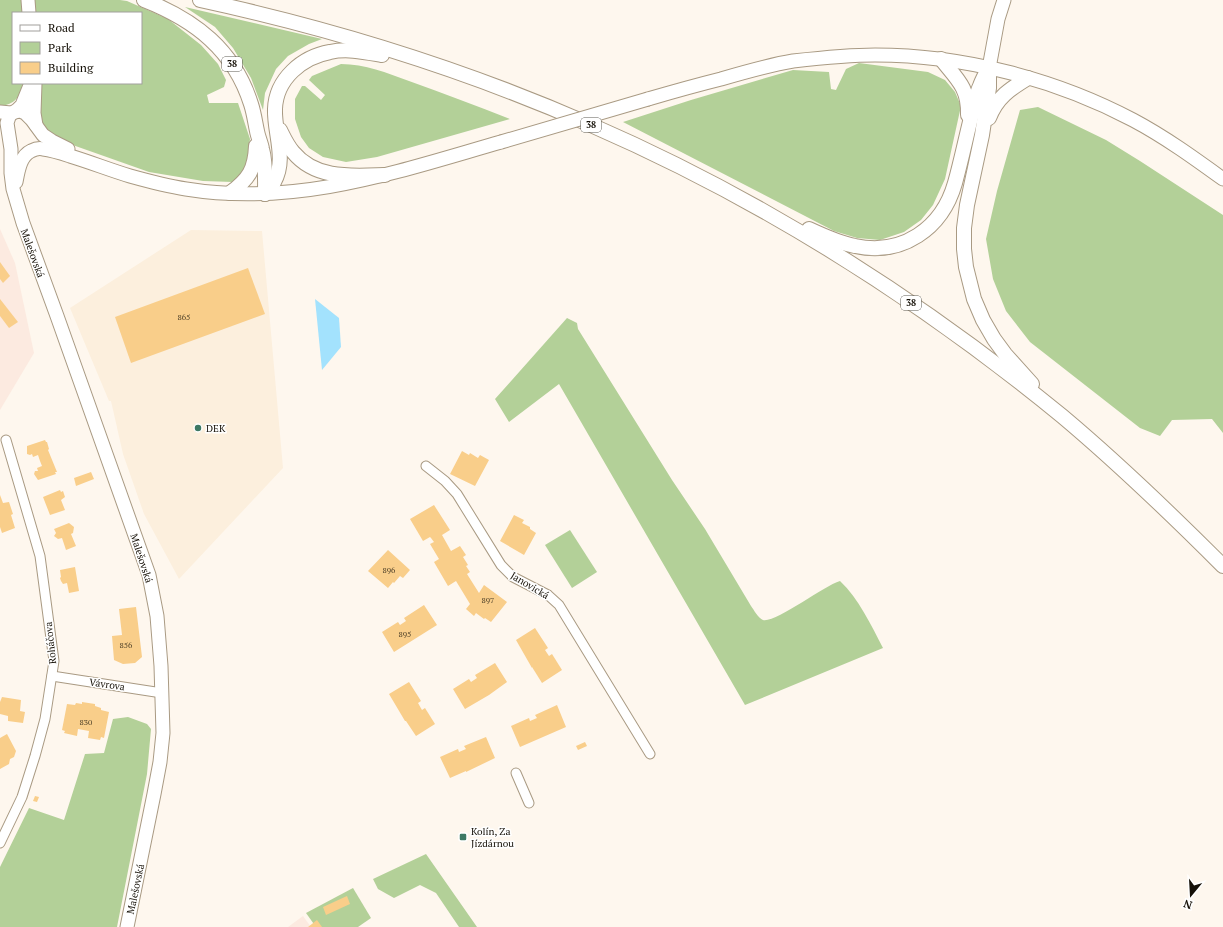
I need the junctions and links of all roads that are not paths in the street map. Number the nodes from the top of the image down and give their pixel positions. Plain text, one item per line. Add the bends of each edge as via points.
1 (28, 0) edge
2 (144, 0) edge
3 (200, 0) edge
4 (1004, 0) edge
5 (29, 12) edge
6 (941, 59) junction
7 (426, 62) junction
8 (989, 68) junction
9 (1028, 78) junction
10 (31, 84) edge
11 (35, 84) edge
12 (0, 112) edge
13 (14, 112) junction
14 (276, 121) junction
15 (36, 125) junction
16 (4, 129) edge
17 (967, 132) junction
18 (257, 133) junction
19 (982, 135) junction
20 (31, 151) junction
21 (102, 166) junction
22 (385, 175) junction
23 (1223, 179) edge
24 (230, 193) junction
25 (265, 194) junction
26 (750, 204) junction
27 (17, 205) junction
28 (1062, 416) junction
29 (6, 440) dead end
30 (426, 466) dead end
31 (1223, 566) edge
32 (52, 676) junction
33 (162, 693) junction
34 (650, 754) dead end
35 (516, 774) dead end
36 (529, 803) dead end
37 (0, 844) edge
38 (127, 927) edge

1 - 5 main road
2 - 18 main road, 38 via 184,18 217,44 234,66 245,88
3 - 7 main road, 38 via 333,33
4 - 8 main road
6 - 8 main road
6 - 17 main road via 965,91 968,100
6 - 22 main road, bridge via 874,55 835,57 756,69
7 - 14 main road, 38 via 351,51 331,51 318,55 292,71 283,82 275,104
7 - 26 main road, 38 via 593,126
8 - 9 main road
8 - 17 main road, 38 via 980,86
8 - 19 main road, 38 via 990,88
9 - 19 main road via 995,104
9 - 23 main road via 1065,89 1135,121
10 - 13 main road via 22,105
11 - 15 main road
12 - 13 main road
13 - 15 main road via 25,113
13 - 16 main road
14 - 22 main road via 293,152 314,168 348,176
14 - 25 main road, 38 via 280,150 279,166 274,182
15 - 20 main road via 38,139
15 - 21 main road via 47,138
16 - 20 main road via 19,150
16 - 27 main road via 11,149 12,181
17 - 26 main road, 38 via 955,184 943,210 928,228 907,242 880,248 856,247
18 - 24 main road via 256,157 251,173
18 - 25 main road, 38 via 262,149
19 - 28 main road, 38 via 964,228 966,267 972,293 994,339
20 - 21 main road via 45,149
20 - 27 main road via 22,161 18,176
21 - 24 main road via 160,184
22 - 25 main road via 315,190
24 - 25 main road
26 - 28 main road, 38 via 846,260 910,302 971,345
27 - 33 main road, Malešovská via 149,575 158,616
28 - 31 main road, 38 via 1156,499
29 - 32 street, Roháčova via 40,556 54,661
30 - 34 street, Janovická via 457,494 501,565 513,577 548,594 560,605
32 - 33 street, Vávrova
32 - 37 street, Roháčova via 36,756 22,797
33 - 38 main road, Malešovská via 163,733 160,762
35 - 36 street

